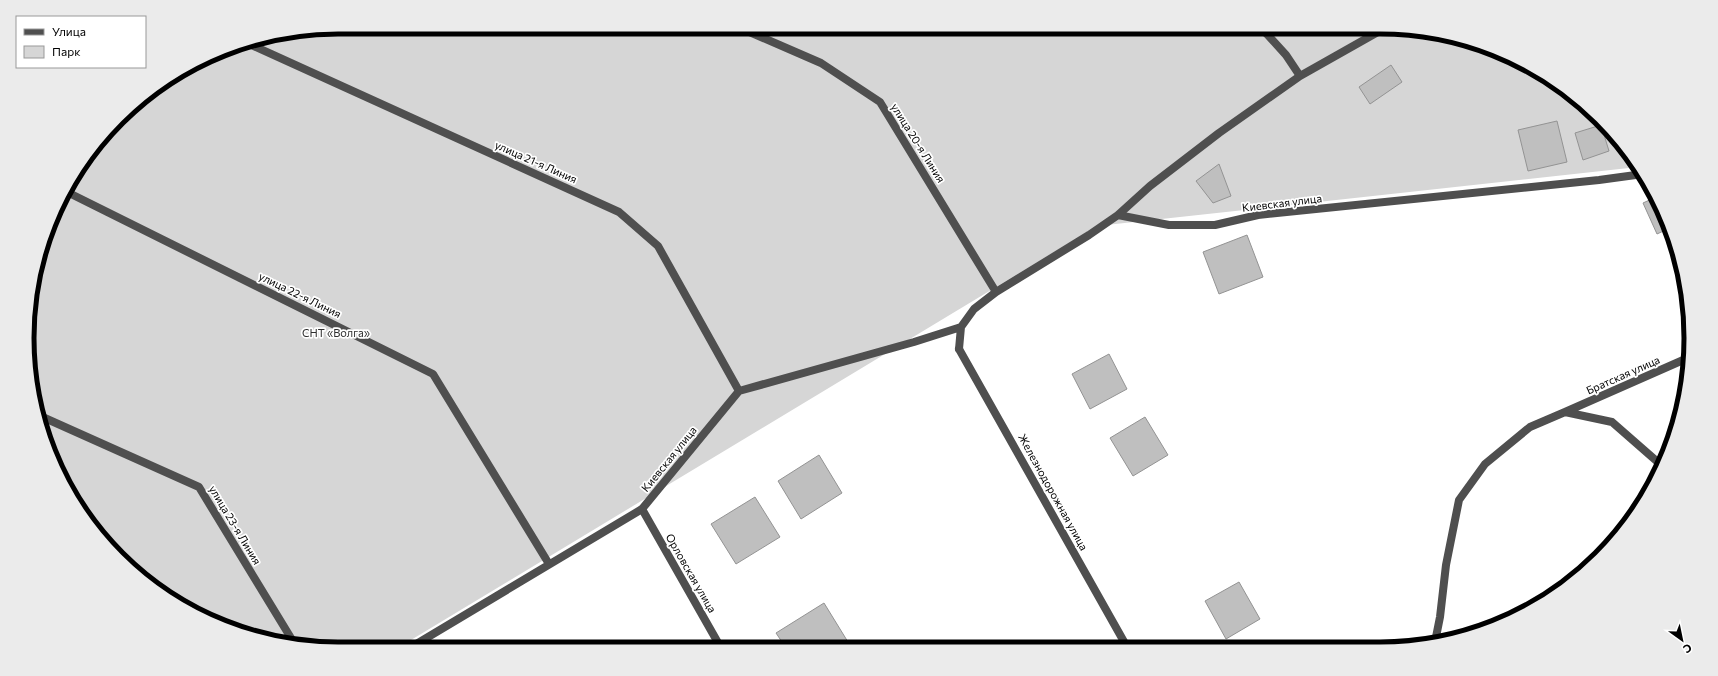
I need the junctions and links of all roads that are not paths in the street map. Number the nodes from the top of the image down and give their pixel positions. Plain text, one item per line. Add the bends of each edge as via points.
1 (754, 34) edge
2 (1267, 34) edge
3 (1374, 34) edge
4 (253, 46) edge
5 (1300, 76) junction
6 (1636, 175) edge
7 (71, 194) edge
8 (1118, 215) junction
9 (996, 292) junction
10 (961, 327) junction
11 (1683, 360) edge
12 (739, 391) junction
13 (1566, 412) junction
14 (44, 418) edge
15 (1658, 462) edge
16 (642, 509) junction
17 (549, 564) junction
18 (1436, 636) edge
19 (291, 638) edge
20 (420, 642) edge
21 (718, 642) edge
22 (1124, 642) edge

1 - 9 street, улица 20-я Линия via 821,63 880,102
2 - 5 street
3 - 5 street
4 - 12 street, улица 21-я Линия via 618,212 658,246
5 - 8 street via 1212,138 1150,186
6 - 8 street, Киевская улица via 1258,215 1215,225 1169,225
7 - 17 street, улица 22-я Линия via 433,374
8 - 9 street
9 - 10 street via 974,309
10 - 12 street
10 - 22 street, Железнодорожная улица via 959,349
11 - 13 street, Братская улица
12 - 16 street, Киевская улица
13 - 15 street via 1612,422
13 - 18 street, Братская улица via 1530,427 1485,464 1459,500 1446,565
14 - 19 street, улица 23-я Линия via 199,487
16 - 17 street, Киевская улица
16 - 21 street, Орловская улица
17 - 20 street, Киевская улица

